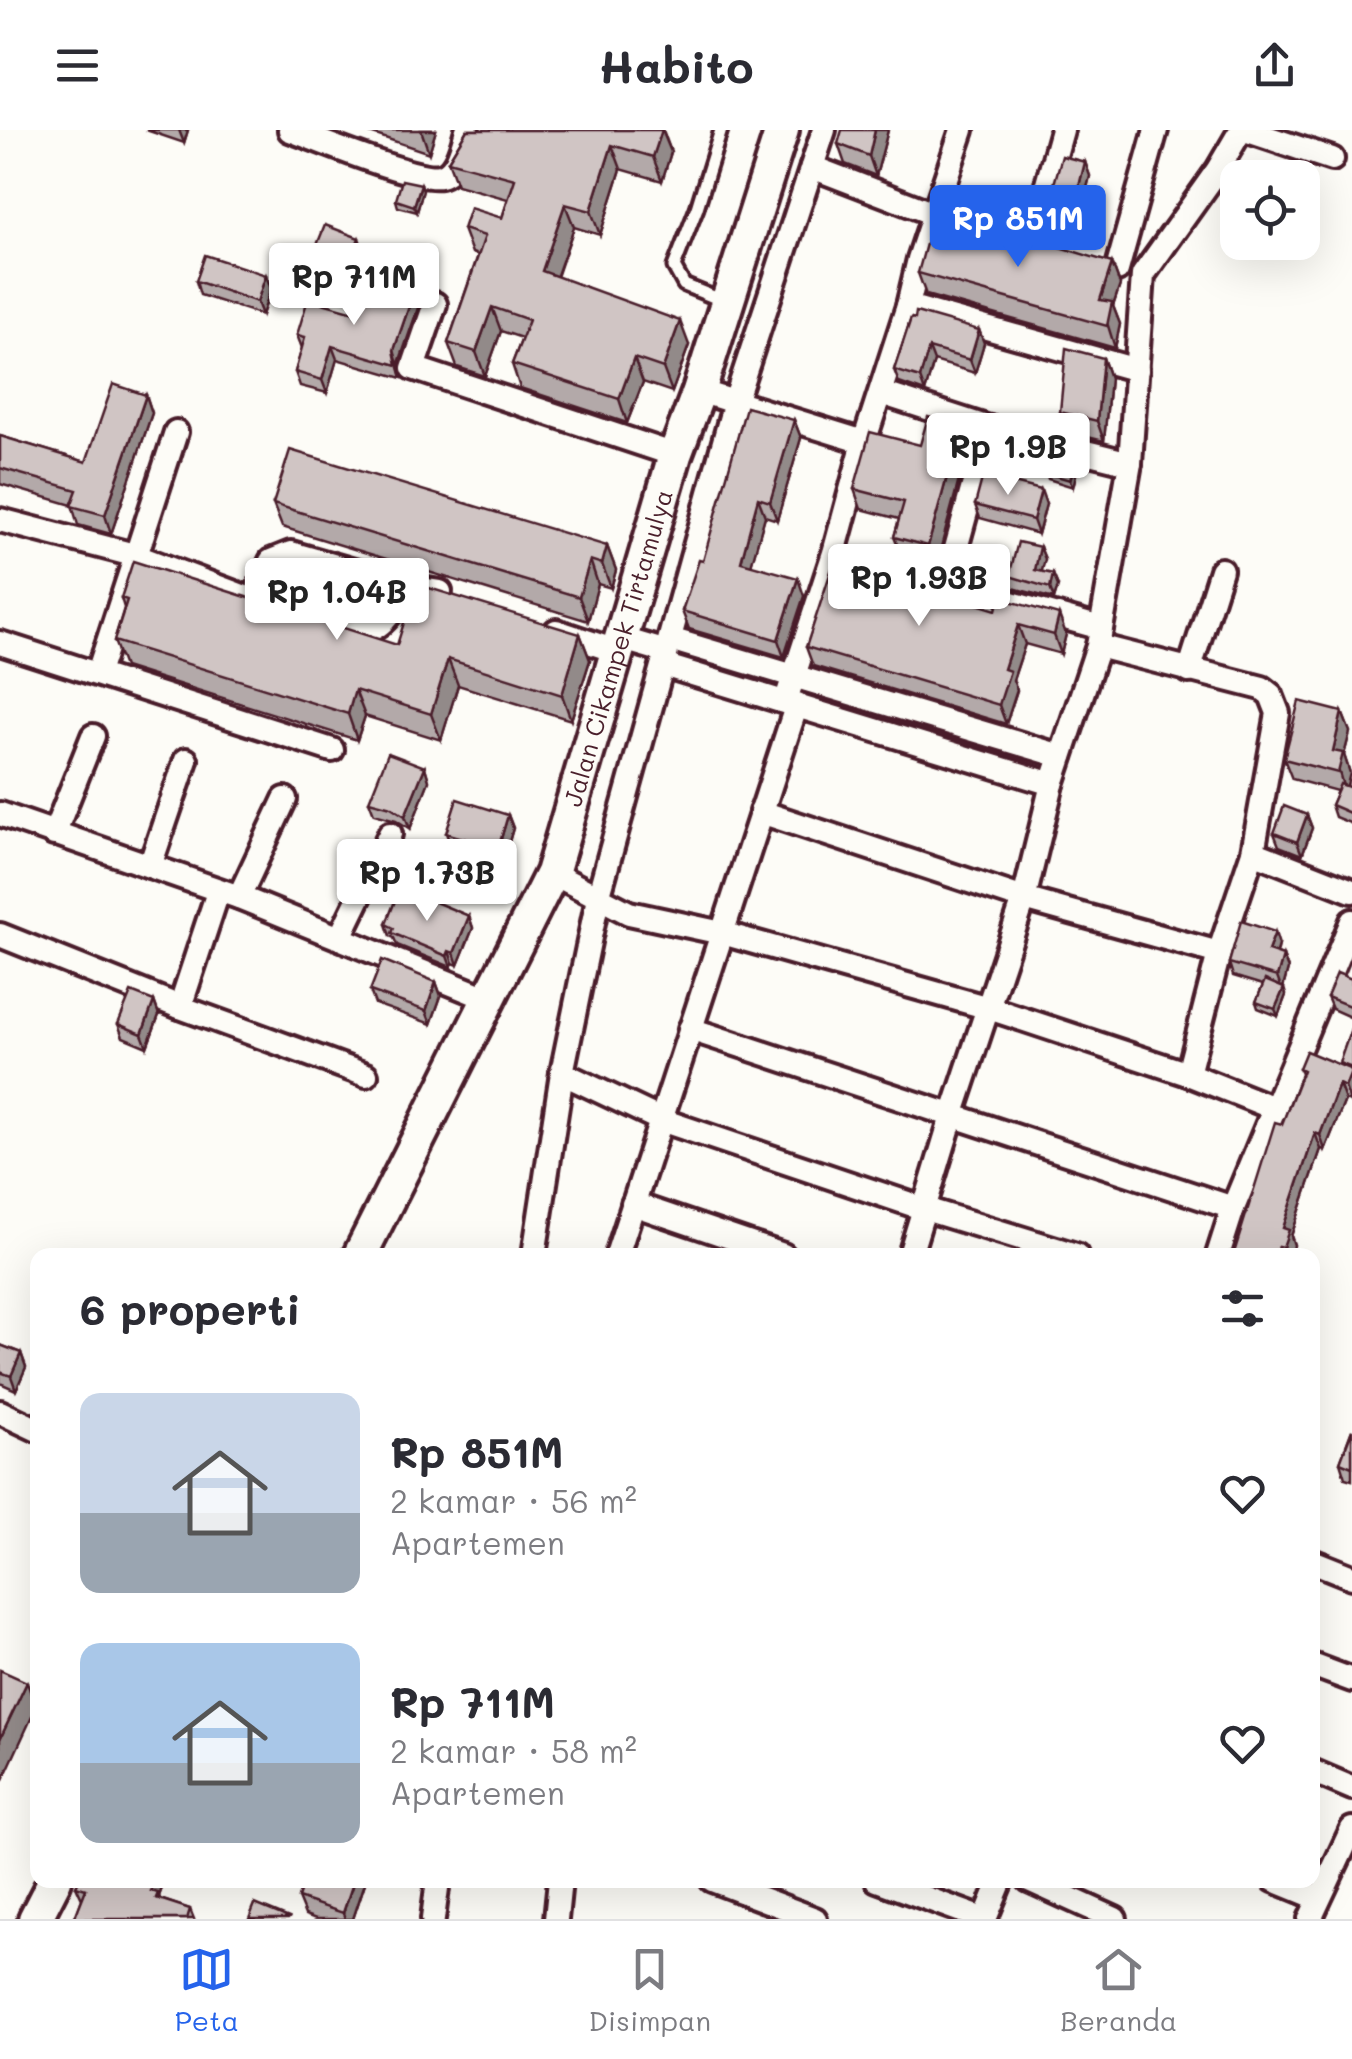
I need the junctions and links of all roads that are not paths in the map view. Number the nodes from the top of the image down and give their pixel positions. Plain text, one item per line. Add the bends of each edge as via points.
1 (290, 130) edge
2 (467, 130) edge
3 (721, 130) edge
4 (782, 130) edge
5 (824, 130) edge
6 (962, 130) edge
7 (1062, 130) edge
8 (1156, 130) edge
9 (1243, 130) edge
10 (1332, 159) dead end
11 (812, 167) junction
12 (934, 214) junction
13 (1030, 242) junction
14 (1065, 253) edge
15 (1142, 275) junction
16 (726, 302) junction
17 (435, 304) dead end
18 (908, 306) junction
19 (1137, 370) junction
20 (699, 390) junction
21 (881, 393) junction
22 (735, 402) junction
23 (989, 428) junction
24 (176, 432) dead end
25 (864, 442) junction
26 (675, 454) junction
27 (1130, 464) junction
28 (0, 520) edge
29 (134, 555) junction
30 (853, 558) junction
31 (1220, 570) dead end
32 (946, 585) junction
33 (409, 587) junction
34 (254, 600) junction
35 (462, 600) edge
36 (532, 623) edge
37 (1100, 637) junction
38 (0, 642) edge
39 (621, 646) junction
40 (667, 652) junction
41 (1189, 670) junction
42 (98, 673) junction
43 (794, 677) junction
44 (792, 702) junction
45 (93, 736) dead end
46 (332, 750) dead end
47 (1062, 756) junction
48 (186, 760) dead end
49 (1052, 784) junction
50 (285, 799) dead end
51 (761, 812) junction
52 (0, 814) edge
53 (54, 834) junction
54 (390, 834) dead end
55 (1252, 852) junction
56 (150, 866) junction
57 (552, 873) junction
58 (1352, 891) edge
59 (228, 895) junction
60 (598, 898) junction
61 (1024, 899) junction
62 (1352, 921) edge
63 (722, 933) junction
64 (0, 935) edge
65 (340, 937) junction
66 (1219, 953) junction
67 (489, 999) junction
68 (180, 1007) junction
69 (989, 1008) junction
70 (690, 1029) junction
71 (562, 1072) junction
72 (366, 1074) dead end
73 (1188, 1074) junction
74 (1276, 1109) junction
75 (952, 1113) junction
76 (661, 1120) junction
77 (634, 1204) junction
78 (1234, 1208) junction
79 (925, 1210) junction
80 (364, 1248) edge
81 (535, 1248) edge
82 (619, 1248) edge
83 (763, 1248) edge
84 (912, 1248) edge
85 (1053, 1248) edge
86 (1220, 1248) edge
87 (0, 1412) edge
88 (30, 1426) edge
89 (1320, 1564) edge
90 (1352, 1577) edge
91 (1320, 1668) edge
92 (1352, 1680) edge
93 (1320, 1775) edge
94 (1352, 1788) edge
95 (1352, 1829) edge
96 (1343, 1867) edge
97 (51, 1888) edge
98 (437, 1888) edge
99 (559, 1888) edge
100 (733, 1888) edge
101 (899, 1888) edge
102 (998, 1888) edge
103 (1047, 1888) edge
104 (1285, 1888) edge
105 (1314, 1909) edge
106 (35, 1919) edge
107 (433, 1919) edge
108 (556, 1919) edge
109 (815, 1919) edge
110 (984, 1919) edge
111 (1115, 1919) edge

1 - 2 street via 409,172 439,176 459,156
3 - 16 lane via 674,266 684,285
4 - 16 street, Jalan Cikampek Tirtamulya
5 - 11 street
6 - 12 street
7 - 13 street
8 - 15 street via 1108,267
9 - 10 street
9 - 15 street
11 - 12 street
11 - 22 street
12 - 13 street
12 - 18 street
13 - 14 street
15 - 19 street
16 - 20 street, Jalan Cikampek Tirtamulya
17 - 26 street via 413,368
18 - 19 street
18 - 21 street
19 - 27 street
20 - 22 street
20 - 26 street, Jalan Cikampek Tirtamulya
21 - 23 street
21 - 25 street
22 - 25 street
22 - 40 street
23 - 27 street
23 - 32 street
24 - 29 street
25 - 30 street
26 - 39 street, Jalan Cikampek Tirtamulya
27 - 37 street
28 - 29 street
29 - 34 street
29 - 42 street
30 - 32 street
30 - 43 street
31 - 41 street
32 - 37 street
33 - 34 street via 382,626 364,634
33 - 34 street via 291,553 271,561
33 - 35 street
36 - 39 street
37 - 41 street
37 - 47 street
38 - 42 street
39 - 40 street
39 - 57 street, Jalan Cikampek Tirtamulya
40 - 43 street
40 - 44 street
40 - 60 street
41 - 55 street via 1262,688 1276,702
42 - 46 street
43 - 44 street
43 - 47 street
44 - 49 street
44 - 51 street
45 - 53 street
47 - 49 street
48 - 56 street
49 - 61 street
50 - 59 street
51 - 61 street
51 - 63 street
52 - 53 street
53 - 56 street
54 - 65 street
55 - 58 street
55 - 66 street
56 - 59 street
57 - 60 street
57 - 67 street, Jalan Cikampek Tirtamulya
59 - 65 street
59 - 68 street
60 - 63 street via 644,918
60 - 71 street
61 - 66 street
61 - 69 street
62 - 74 street
63 - 69 street
63 - 70 street
64 - 68 street
65 - 67 street
66 - 73 street
67 - 80 street, Jalan Cikampek Tirtamulya
68 - 72 street
69 - 73 street
69 - 75 street
70 - 75 street
70 - 76 street
71 - 76 street
71 - 81 street
73 - 74 street
74 - 78 street
75 - 78 street
75 - 79 street
76 - 77 street
76 - 79 street
77 - 82 street
77 - 83 street
78 - 86 street
79 - 84 street
79 - 85 street
87 - 88 street
89 - 90 street
91 - 92 street
93 - 94 street
95 - 96 street
96 - 105 street
97 - 106 street
98 - 107 street
99 - 108 street
100 - 109 street
101 - 110 street
102 - 110 street
103 - 111 street
104 - 105 street

